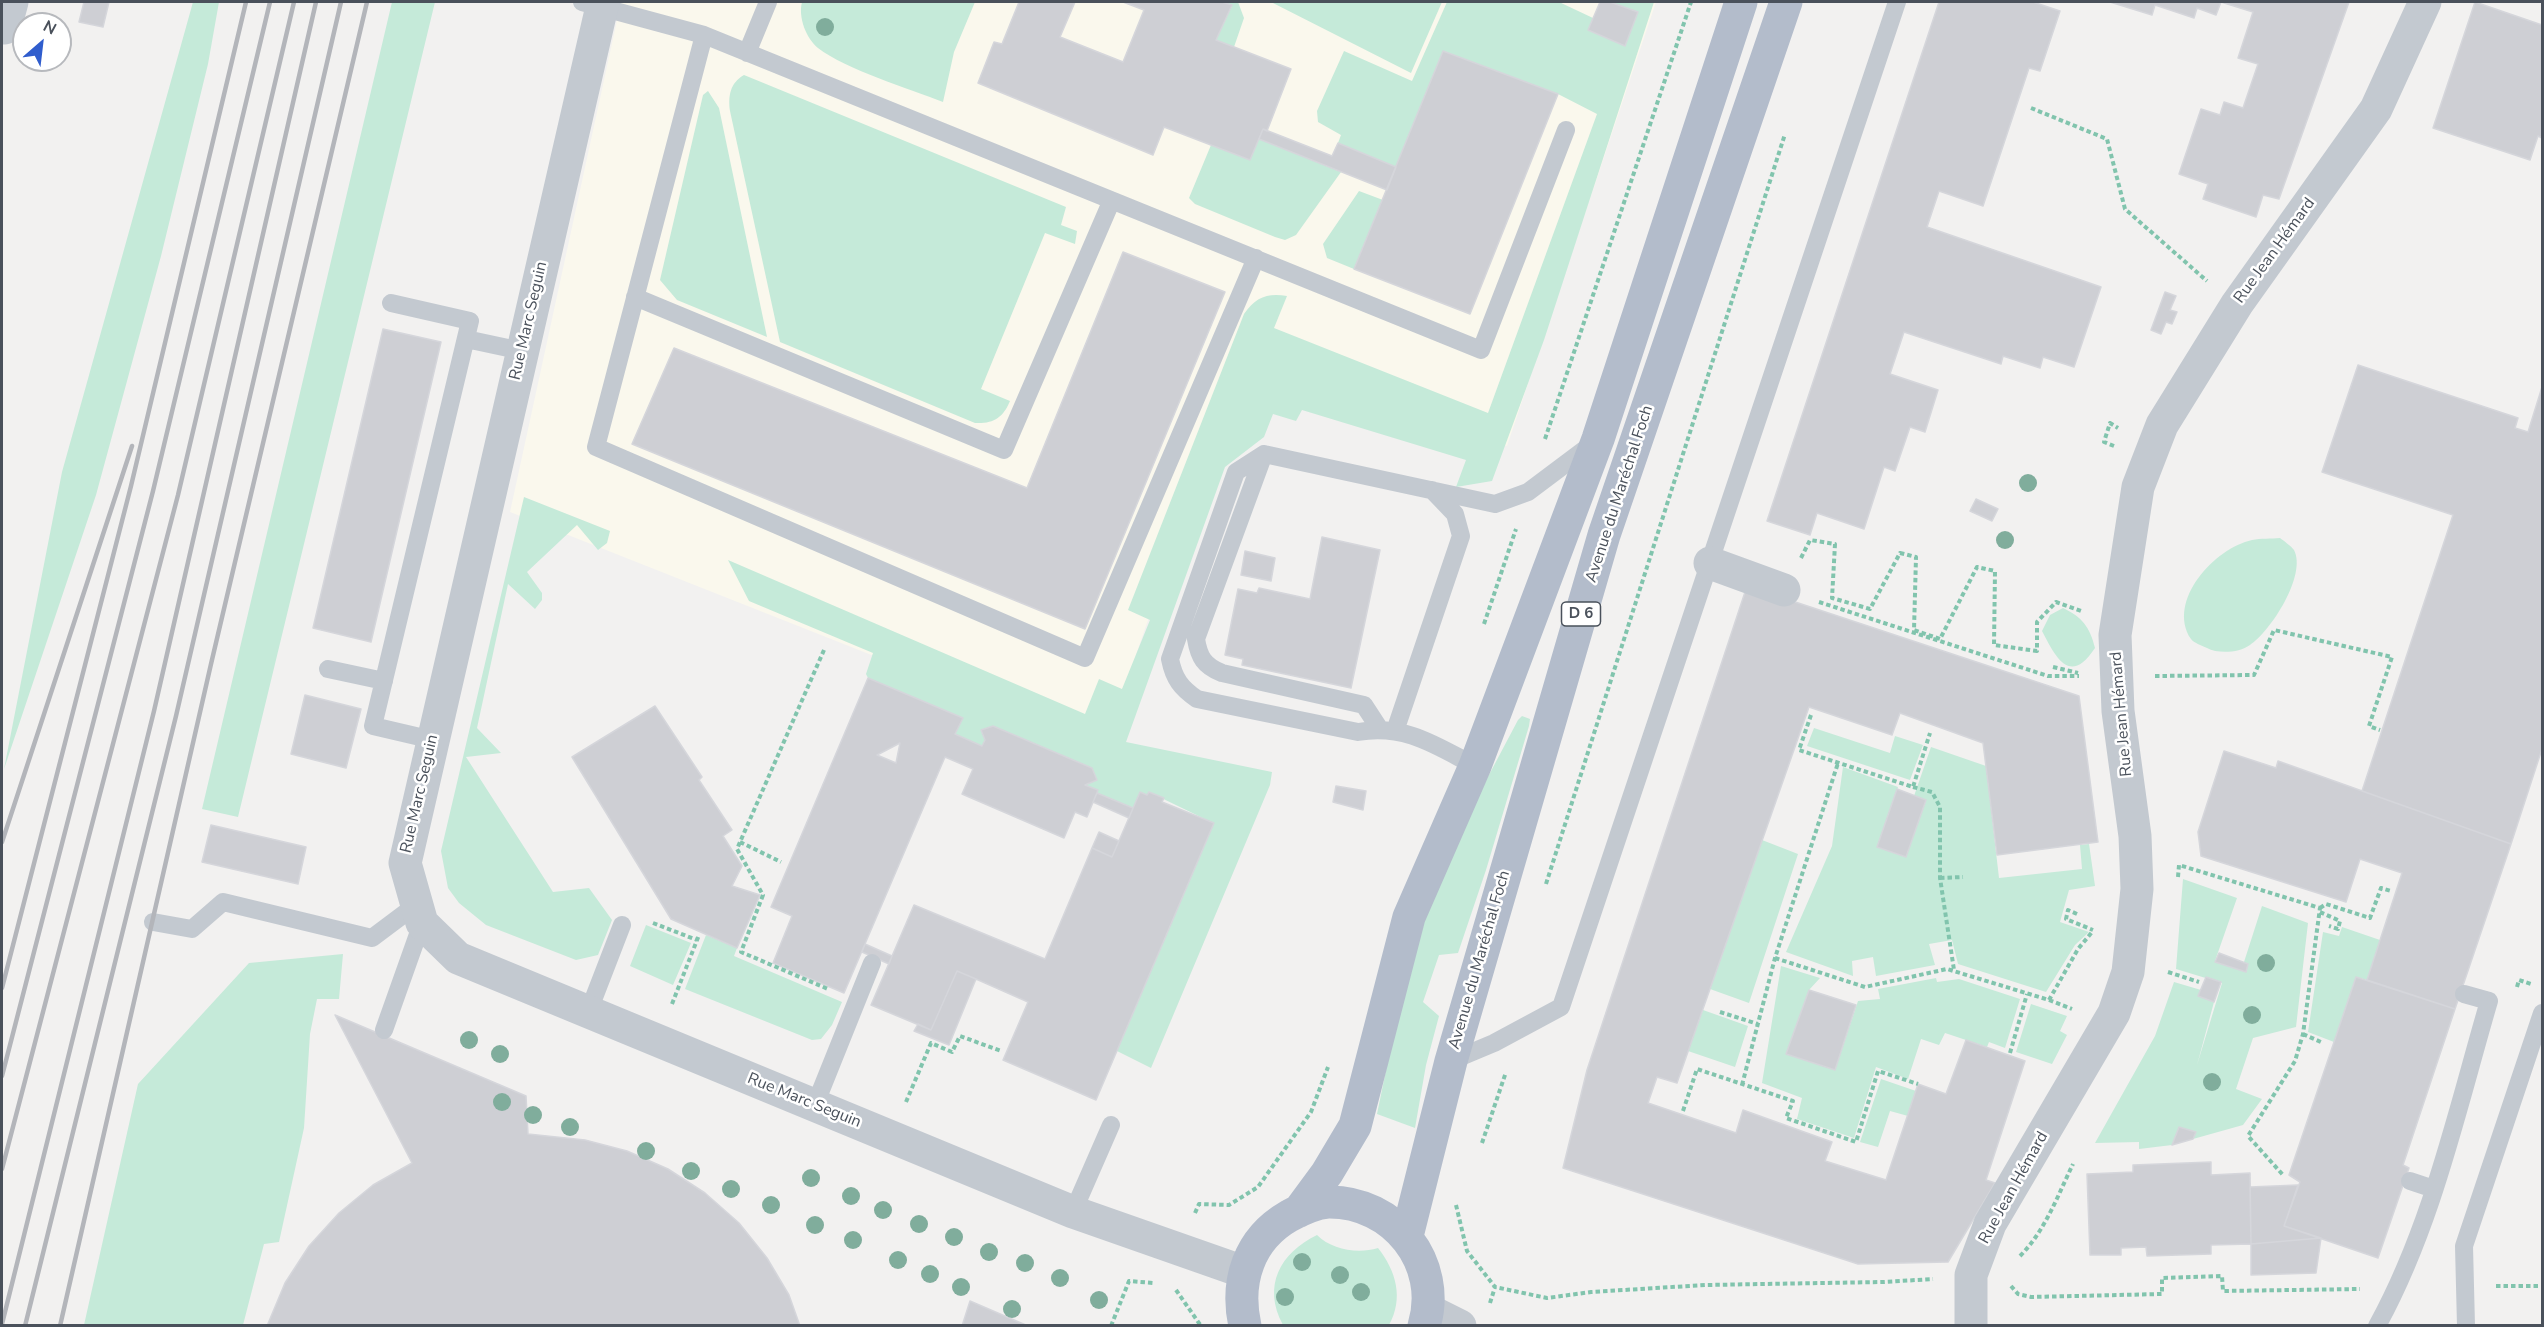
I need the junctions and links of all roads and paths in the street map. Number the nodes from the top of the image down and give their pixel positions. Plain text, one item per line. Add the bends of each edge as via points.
1 (768, 2) edge
2 (1690, 2) edge
3 (1741, 2) edge
4 (1786, 2) edge
5 (1898, 2) edge
6 (2425, 2) edge
7 (595, 3) edge
8 (704, 35) junction
9 (747, 53) junction
10 (2031, 108) dead end
11 (1787, 126) dead end
12 (1566, 129) dead end
13 (1111, 202) junction
14 (1256, 258) junction
15 (2216, 289) dead end
16 (635, 297) junction
17 (391, 303) dead end
18 (466, 339) junction
19 (522, 351) junction
20 (2116, 436) dead end
21 (1598, 440) junction
22 (1543, 445) dead end
23 (2124, 449) dead end
24 (1264, 454) junction
25 (1432, 489) junction
26 (1518, 524) dead end
27 (1505, 562) dead end
28 (1710, 563) junction
29 (1784, 590) junction
30 (2089, 614) dead end
31 (824, 650) dead end
32 (2053, 667) dead end
33 (328, 669) dead end
34 (2102, 672) junction
35 (384, 681) junction
36 (1811, 715) dead end
37 (1387, 730) junction
38 (2380, 730) dead end
39 (1930, 733) dead end
40 (433, 740) junction
41 (1838, 763) junction
42 (1475, 766) junction
43 (1912, 788) junction
44 (740, 842) junction
45 (781, 862) dead end
46 (1963, 877) dead end
47 (1940, 878) junction
48 (1545, 887) dead end
49 (2268, 890) dead end
50 (2391, 891) dead end
51 (2320, 910) junction
52 (419, 914) junction
53 (2077, 914) dead end
54 (153, 922) dead end
55 (649, 922) dead end
56 (622, 925) dead end
57 (2329, 926) dead end
58 (2094, 930) junction
59 (2131, 941) junction
60 (1776, 958) junction
61 (872, 963) dead end
62 (1954, 970) junction
63 (2167, 972) dead end
64 (2199, 982) dead end
65 (2027, 994) junction
66 (2464, 994) dead end
67 (856, 1000) junction
68 (2049, 1000) junction
69 (2069, 1007) dead end
70 (1720, 1012) dead end
71 (588, 1013) junction
72 (2542, 1013) edge
73 (1758, 1024) junction
74 (384, 1030) dead end
75 (2303, 1034) junction
76 (657, 1041) junction
77 (2324, 1043) dead end
78 (1001, 1051) dead end
79 (2010, 1053) dead end
80 (1451, 1061) junction
81 (1508, 1068) dead end
82 (1742, 1084) junction
83 (1918, 1084) dead end
84 (815, 1106) junction
85 (1683, 1111) dead end
86 (1311, 1112) dead end
87 (1111, 1125) dead end
88 (892, 1137) junction
89 (1482, 1143) dead end
90 (2283, 1175) dead end
91 (2410, 1181) dead end
92 (2434, 1189) junction
93 (1458, 1193) dead end
94 (1299, 1210) junction
95 (1073, 1212) junction
96 (1195, 1212) dead end
97 (1407, 1236) junction
98 (1244, 1272) junction
99 (1971, 1275) junction
100 (1156, 1284) dead end
101 (2399, 1285) junction
102 (2465, 1285) junction
103 (2542, 1286) edge
104 (1174, 1287) dead end
105 (1495, 1287) junction
106 (1493, 1293) dead end
107 (1426, 1318) edge
108 (1245, 1325) edge
109 (1111, 1326) edge
110 (1201, 1326) edge
111 (1460, 1326) edge
112 (1971, 1326) edge
113 (2377, 1326) edge
114 (2466, 1326) edge

1 - 9 lane
2 - 22 path
3 - 21 main road, D 6
4 - 80 main road, Avenue du Maréchal Foch / D 6 via 1604,535
5 - 28 lane
6 - 34 street, Rue Jean Hémard via 2376,109 2237,304 2162,425 2138,487 2115,635
7 - 8 lane
7 - 19 street, Rue Marc Seguin
8 - 9 lane
8 - 16 lane
9 - 13 lane
10 - 15 path via 2107,139 2125,209
11 - 48 path
12 - 14 lane via 1482,350
13 - 14 lane
13 - 16 lane via 1004,450
14 - 16 lane via 1085,658 596,447
17 - 18 lane via 470,321
18 - 19 lane
18 - 35 lane
19 - 40 street, Rue Marc Seguin
20 - 23 path via 2118,427 2110,423 2104,442
21 - 25 lane via 1528,492 1495,504
21 - 42 main road, D 6
24 - 25 lane
24 - 37 lane via 1196,639 1198,655 1209,668 1222,673 1364,705
24 - 37 lane via 1236,472 1170,659 1173,674 1182,689 1197,699 1358,732
25 - 37 lane via 1455,514 1461,536
26 - 27 path
28 - 29 street
28 - 80 lane via 1561,1007
29 - 30 path via 1810,540 1835,544 1832,598 1870,609 1900,553 1916,557 1914,630 1940,639 1977,567 1995,571 1994,645 2037,651 2037,622 2056,602
29 - 34 path via 2048,676
31 - 44 path
32 - 34 path via 2077,674
33 - 35 lane
34 - 38 path via 2254,675 2274,630 2392,657 2369,726
34 - 59 street, Rue Jean Hémard via 2118,711 2135,836 2137,889
35 - 40 lane via 373,726
36 - 41 path via 1799,750
37 - 42 lane via 1416,735
39 - 43 path
40 - 52 street, Rue Marc Seguin via 405,863
41 - 43 path
41 - 60 path
42 - 94 main road, D 6 via 1409,917 1355,1126
43 - 47 path via 1932,792 1940,807
44 - 45 path
44 - 67 path via 737,849 763,895 741,952
46 - 47 path
47 - 62 path
49 - 51 path
50 - 51 path via 2381,888 2370,918 2326,904
51 - 57 path via 2340,921 2338,929
51 - 75 path
52 - 54 lane via 372,938 223,902 192,928
52 - 71 street, Rue Marc Seguin via 458,958
52 - 74 lane
53 - 58 path via 2068,910 2066,919
55 - 76 path via 698,938
56 - 71 lane
58 - 59 path
58 - 68 path via 2078,949
59 - 99 street, Rue Jean Hémard via 2128,972 2114,1013 1990,1224
60 - 62 path via 1865,987
60 - 73 path
61 - 67 lane
62 - 65 path
63 - 64 path
65 - 68 path
65 - 79 path
66 - 92 lane via 2489,1001
67 - 84 lane
68 - 69 path
70 - 73 path
71 - 76 street, Rue Marc Seguin
72 - 102 lane via 2464,1246
73 - 82 path
75 - 77 path
75 - 90 path via 2295,1061 2248,1136
76 - 84 street, Rue Marc Seguin
78 - 88 path via 960,1036 952,1052 931,1043
80 - 97 main road, Avenue du Maréchal Foch / D 6
81 - 89 path
82 - 83 path via 1793,1101 1786,1118 1856,1142 1878,1071
82 - 85 path via 1697,1069
84 - 88 street, Rue Marc Seguin
86 - 96 path via 1258,1187 1229,1205 1199,1204
87 - 95 lane
88 - 95 street, Rue Marc Seguin
91 - 92 lane
92 - 101 lane
93 - 105 path via 1456,1204 1467,1251
94 - 97 main road via 1326,1202 1356,1206 1384,1217
94 - 98 main road via 1275,1224
95 - 98 street, Rue Marc Seguin
97 - 107 main road via 1421,1259 1428,1284
98 - 108 main road via 1240,1298
99 - 101 path via 2001,1276 2018,1294 2031,1297 2162,1294 2162,1278 2222,1276 2223,1291
99 - 105 path via 1884,1282 1705,1285 1547,1298
99 - 112 street, Rue Jean Hémard
100 - 109 path via 1130,1281
101 - 113 lane
102 - 103 path
102 - 114 lane
104 - 110 path
105 - 106 path
107 - 111 street

